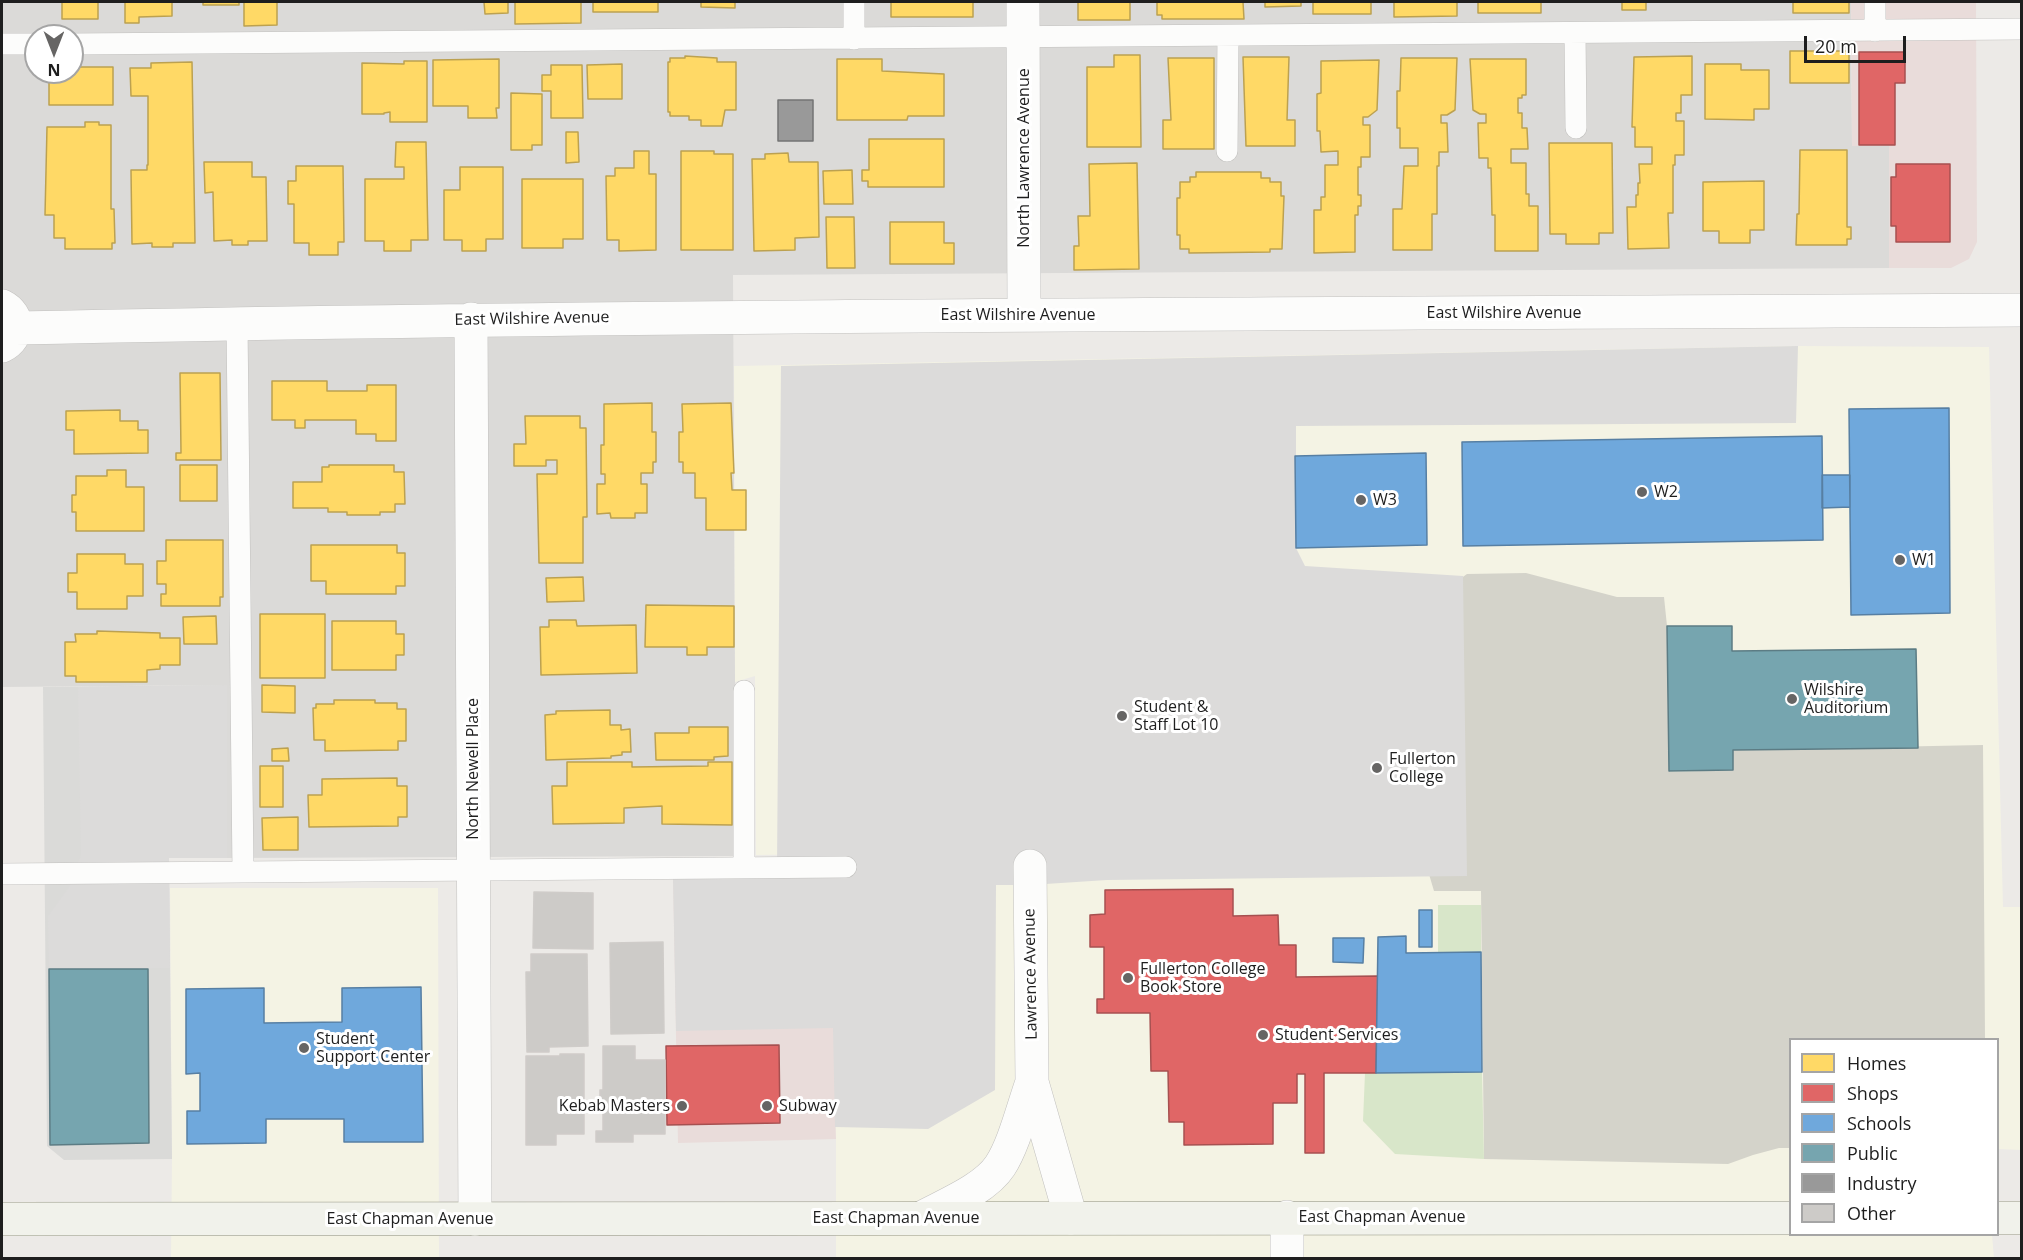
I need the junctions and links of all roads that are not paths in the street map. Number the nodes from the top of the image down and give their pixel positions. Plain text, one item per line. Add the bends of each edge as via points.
1 (854, 2) edge
2 (1023, 2) edge
3 (1875, 2) edge
4 (2022, 29) edge
5 (1875, 31) junction
6 (1575, 33) junction
7 (1228, 36) junction
8 (1023, 38) junction
9 (854, 39) junction
10 (2, 44) edge
11 (24, 44) edge
12 (84, 44) edge
13 (1576, 128) dead end
14 (1227, 152) dead end
15 (2022, 310) edge
16 (1024, 315) junction
17 (471, 320) junction
18 (237, 323) junction
19 (6, 327) edge
20 (744, 691) dead end
21 (1030, 866) dead end
22 (846, 867) dead end
23 (744, 868) junction
24 (473, 870) junction
25 (243, 872) junction
26 (2, 874) edge
27 (1032, 1082) junction
28 (1287, 1217) junction
29 (921, 1218) junction
30 (1071, 1218) junction
31 (1789, 1218) edge
32 (1999, 1218) edge
33 (2022, 1218) edge
34 (2, 1219) edge
35 (475, 1219) junction
36 (1287, 1258) edge

1 - 9 lane
2 - 8 street, North Lawrence Avenue
3 - 5 lane
4 - 5 lane
5 - 6 lane
6 - 7 lane
6 - 13 lane
7 - 8 lane
7 - 14 lane
8 - 9 lane
8 - 16 street, North Lawrence Avenue
9 - 12 lane
10 - 11 lane
15 - 16 street, East Wilshire Avenue
16 - 17 street, East Wilshire Avenue
17 - 18 street, East Wilshire Avenue
17 - 24 street, North Newell Place
18 - 19 street, East Wilshire Avenue
18 - 25 lane
20 - 23 lane
21 - 27 street, Lawrence Avenue
22 - 23 lane
23 - 24 lane
24 - 25 lane
24 - 35 street, North Newell Place
25 - 26 lane
27 - 29 street, Lawrence Avenue via 999,1168 977,1187
27 - 30 street, Lawrence Avenue
28 - 30 main road, East Chapman Avenue
28 - 31 main road, East Chapman Avenue
28 - 36 street
29 - 30 main road, East Chapman Avenue
29 - 35 main road, East Chapman Avenue
32 - 33 main road
34 - 35 main road, East Chapman Avenue

